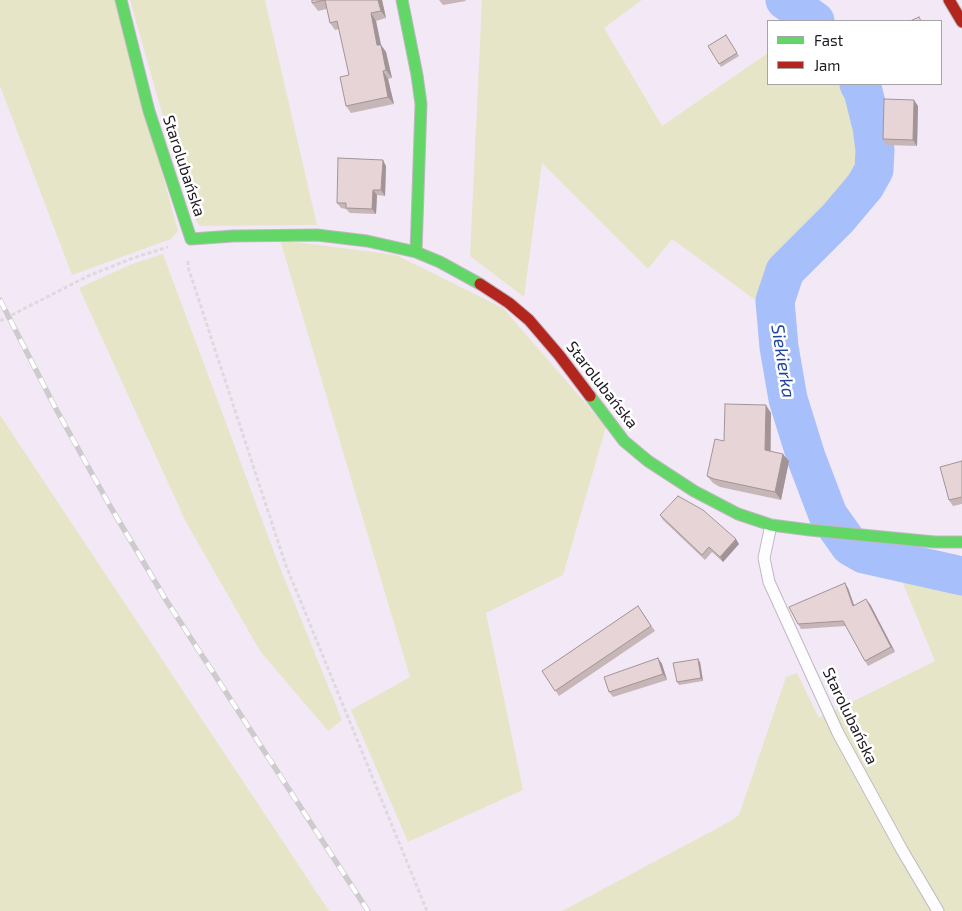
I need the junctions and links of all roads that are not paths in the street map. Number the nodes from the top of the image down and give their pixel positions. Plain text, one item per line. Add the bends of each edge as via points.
1 (121, 0) edge
2 (402, 0) edge
3 (949, 0) edge
4 (962, 22) edge
5 (416, 252) junction
6 (771, 525) junction
7 (962, 542) edge
8 (938, 911) edge

1 - 5 street, Starolubańska via 149,111 191,239 317,235
2 - 5 street via 421,104
3 - 4 street
5 - 6 street, Starolubańska via 472,279 529,320 560,355 624,441 648,461 724,508
6 - 7 street, Starolubańska
6 - 8 lane, Starolubańska via 764,558 769,582 838,734

